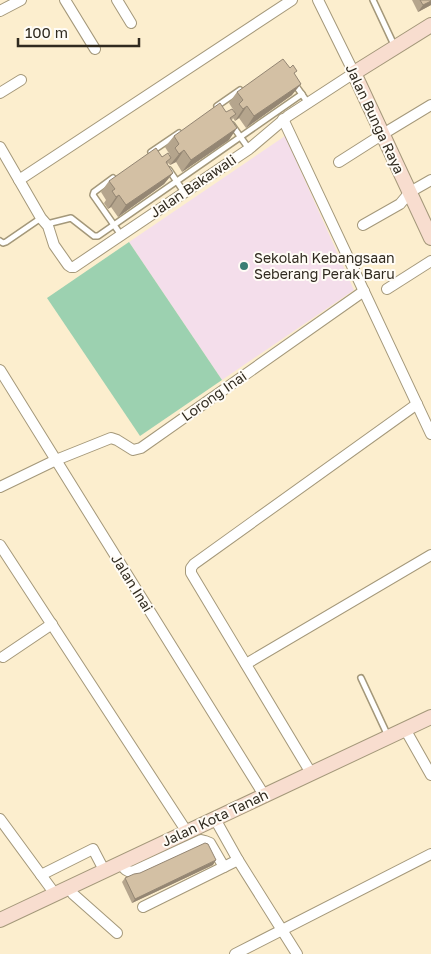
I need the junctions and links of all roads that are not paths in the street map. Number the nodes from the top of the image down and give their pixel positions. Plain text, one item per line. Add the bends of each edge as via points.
1 (21, 0) edge
2 (66, 0) edge
3 (117, 0) edge
4 (292, 0) edge
5 (318, 0) edge
6 (373, 0) edge
7 (0, 11) edge
8 (131, 23) dead end
9 (431, 24) edge
10 (395, 47) junction
11 (95, 49) dead end
12 (354, 73) junction
13 (21, 80) dead end
14 (292, 80) edge
15 (247, 85) edge
16 (0, 92) edge
17 (302, 94) junction
18 (308, 103) junction
19 (218, 105) junction
20 (431, 105) edge
21 (210, 111) edge
22 (224, 113) edge
23 (283, 120) junction
24 (229, 121) edge
25 (186, 128) edge
26 (382, 134) junction
27 (240, 137) junction
28 (0, 147) edge
29 (249, 149) junction
30 (154, 150) junction
31 (146, 155) edge
32 (160, 158) edge
33 (339, 162) dead end
34 (165, 166) edge
35 (117, 176) edge
36 (19, 180) junction
37 (431, 180) edge
38 (177, 182) junction
39 (184, 192) junction
40 (410, 192) junction
41 (44, 221) junction
42 (114, 225) junction
43 (364, 225) dead end
44 (121, 235) junction
45 (431, 238) edge
46 (0, 241) edge
47 (431, 261) edge
48 (387, 289) dead end
49 (364, 291) junction
50 (0, 370) edge
51 (417, 404) junction
52 (431, 434) edge
53 (56, 460) junction
54 (0, 488) edge
55 (0, 545) edge
56 (431, 556) edge
57 (52, 624) junction
58 (2, 657) dead end
59 (246, 664) junction
60 (362, 678) dead end
61 (431, 717) edge
62 (405, 729) junction
63 (388, 737) junction
64 (311, 773) junction
65 (431, 775) edge
66 (264, 795) junction
67 (0, 819) edge
68 (215, 819) junction
69 (187, 832) junction
70 (431, 854) edge
71 (238, 860) junction
72 (121, 863) junction
73 (224, 867) junction
74 (104, 870) junction
75 (41, 874) junction
76 (69, 887) junction
77 (55, 894) junction
78 (143, 907) dead end
79 (0, 920) edge
80 (282, 930) junction
81 (118, 933) dead end
82 (236, 954) edge
83 (296, 954) edge

1 - 7 street
2 - 11 street
3 - 8 street
4 - 36 street
5 - 12 street, Jalan Bunga Raya
6 - 10 lane
9 - 10 street, Jalan Bakawali
10 - 12 street, Jalan Bakawali
12 - 18 street, Jalan Bakawali
12 - 26 street, Jalan Bunga Raya
13 - 16 street
14 - 17 lane
15 - 19 lane
17 - 18 lane
17 - 27 lane
18 - 23 street, Jalan Bakawali
19 - 21 lane
19 - 22 lane
20 - 26 street
23 - 29 street, Jalan Bakawali
23 - 49 street
24 - 27 lane
25 - 30 lane
26 - 33 street
26 - 40 street, Jalan Bunga Raya
27 - 29 lane
27 - 38 lane
28 - 36 street, Jalan Bakawali
29 - 39 street, Jalan Bakawali
30 - 31 lane
30 - 32 lane
34 - 38 lane
35 - 42 lane via 93,194
36 - 41 street, Jalan Bakawali
37 - 40 street
38 - 39 lane
38 - 42 lane
39 - 44 street, Jalan Bakawali
40 - 43 street via 400,204
40 - 45 street, Jalan Bunga Raya
41 - 42 lane via 70,218 96,237
41 - 44 street, Jalan Bakawali via 54,245 71,267
41 - 46 lane via 6,242
42 - 44 lane
47 - 48 street
49 - 51 street
49 - 53 street, Lorong Inai via 141,448 133,450 111,438
50 - 53 street, Jalan Inai
51 - 52 street
51 - 59 street via 192,566 192,572
53 - 54 street
53 - 66 street, Jalan Inai
55 - 57 street
56 - 59 street
57 - 58 street
57 - 69 street
59 - 64 street
60 - 63 lane
61 - 62 street, Jalan Kota Tanah
62 - 63 street, Jalan Kota Tanah
62 - 65 street
63 - 64 street, Jalan Kota Tanah
64 - 66 street, Jalan Kota Tanah
66 - 68 street, Jalan Kota Tanah
67 - 75 street
68 - 69 street, Jalan Kota Tanah
68 - 71 street
69 - 72 street, Jalan Kota Tanah
70 - 80 street
71 - 73 street
71 - 80 street
72 - 73 street via 127,871 134,871 203,840 210,843
72 - 74 street, Jalan Kota Tanah
73 - 78 street
74 - 75 street via 94,849
74 - 76 street, Jalan Kota Tanah
75 - 77 street
76 - 77 street, Jalan Kota Tanah
76 - 81 street
77 - 79 street, Jalan Kota Tanah
80 - 82 street
80 - 83 street

